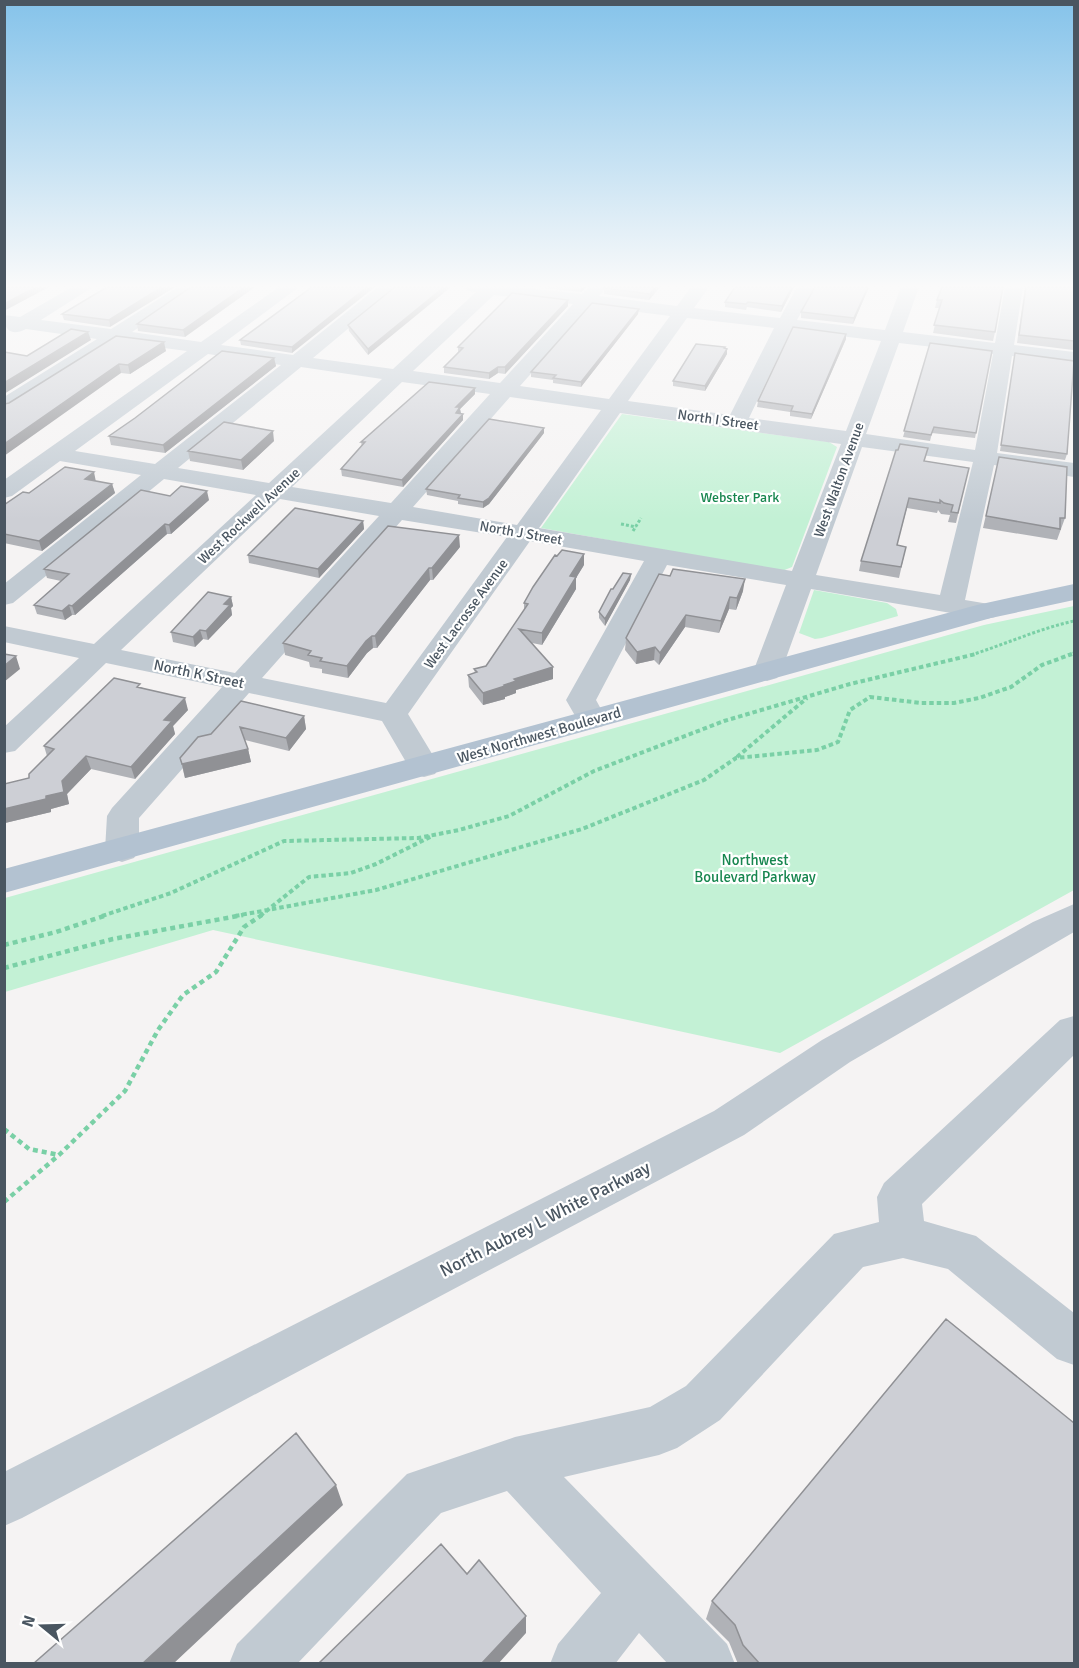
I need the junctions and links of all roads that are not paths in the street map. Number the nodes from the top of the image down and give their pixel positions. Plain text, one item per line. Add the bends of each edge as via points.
1 (69, 365) edge
2 (182, 365) edge
3 (293, 365) edge
4 (319, 365) edge
5 (407, 365) edge
6 (529, 365) edge
7 (645, 365) edge
8 (765, 365) edge
9 (881, 365) edge
10 (1000, 365) edge
11 (397, 375) junction
12 (506, 391) junction
13 (4, 406) edge
14 (616, 406) junction
15 (737, 422) junction
16 (854, 438) junction
17 (56, 454) junction
18 (985, 457) junction
19 (1074, 470) edge
20 (161, 472) junction
21 (4, 490) edge
22 (275, 491) junction
23 (397, 512) junction
24 (524, 534) junction
25 (659, 556) junction
26 (803, 579) junction
27 (1074, 592) edge
28 (4, 597) edge
29 (951, 605) junction
30 (986, 611) junction
31 (4, 634) edge
32 (101, 654) junction
33 (767, 672) junction
34 (242, 683) junction
35 (393, 714) junction
36 (592, 720) junction
37 (4, 744) edge
38 (424, 767) junction
39 (122, 850) junction
40 (4, 881) edge
41 (1074, 917) edge
42 (1074, 1031) edge
43 (903, 1237) junction
44 (1074, 1342) edge
45 (515, 1462) junction
46 (4, 1500) edge
47 (638, 1592) junction
48 (257, 1664) edge
49 (578, 1664) edge
50 (707, 1664) edge

1 - 13 street
2 - 17 street
3 - 20 street
4 - 11 street, North I Street
5 - 11 street, West Rockwell Avenue
6 - 12 street
7 - 14 street, West Lacrosse Avenue
8 - 15 street
9 - 16 street, West Walton Avenue
10 - 18 street
11 - 12 street, North I Street
11 - 22 street, West Rockwell Avenue
12 - 14 street, North I Street
12 - 23 street
14 - 15 street, North I Street
14 - 24 street, West Lacrosse Avenue
15 - 16 street, North I Street
16 - 18 street, North I Street
16 - 26 street, West Walton Avenue
17 - 20 street, North J Street
17 - 21 street
18 - 19 street, North I Street
18 - 29 street
20 - 22 street, North J Street
20 - 28 street
22 - 23 street, North J Street
22 - 32 street, West Rockwell Avenue
23 - 24 street, North J Street
23 - 34 street
24 - 25 street, North J Street
24 - 35 street, West Lacrosse Avenue
25 - 26 street, North J Street
25 - 36 street via 581,700
26 - 29 street, North J Street
26 - 33 street, West Walton Avenue
27 - 30 main road, West Northwest Boulevard
29 - 30 street, North J Street
30 - 33 main road, West Northwest Boulevard
31 - 32 street, North K Street
32 - 34 street, North K Street
32 - 37 street, West Rockwell Avenue
33 - 36 main road, West Northwest Boulevard
34 - 35 street, North K Street
34 - 39 street via 123,816
35 - 38 street
36 - 38 main road, West Northwest Boulevard
38 - 39 main road, West Northwest Boulevard
39 - 40 main road, West Northwest Boulevard
41 - 46 street, North Aubrey L White Parkway via 836,1051 729,1123
42 - 43 street via 899,1197
43 - 44 street via 960,1251
43 - 45 street via 850,1249 703,1403 659,1430
45 - 47 street
45 - 48 street via 425,1492
47 - 49 street
47 - 50 street

